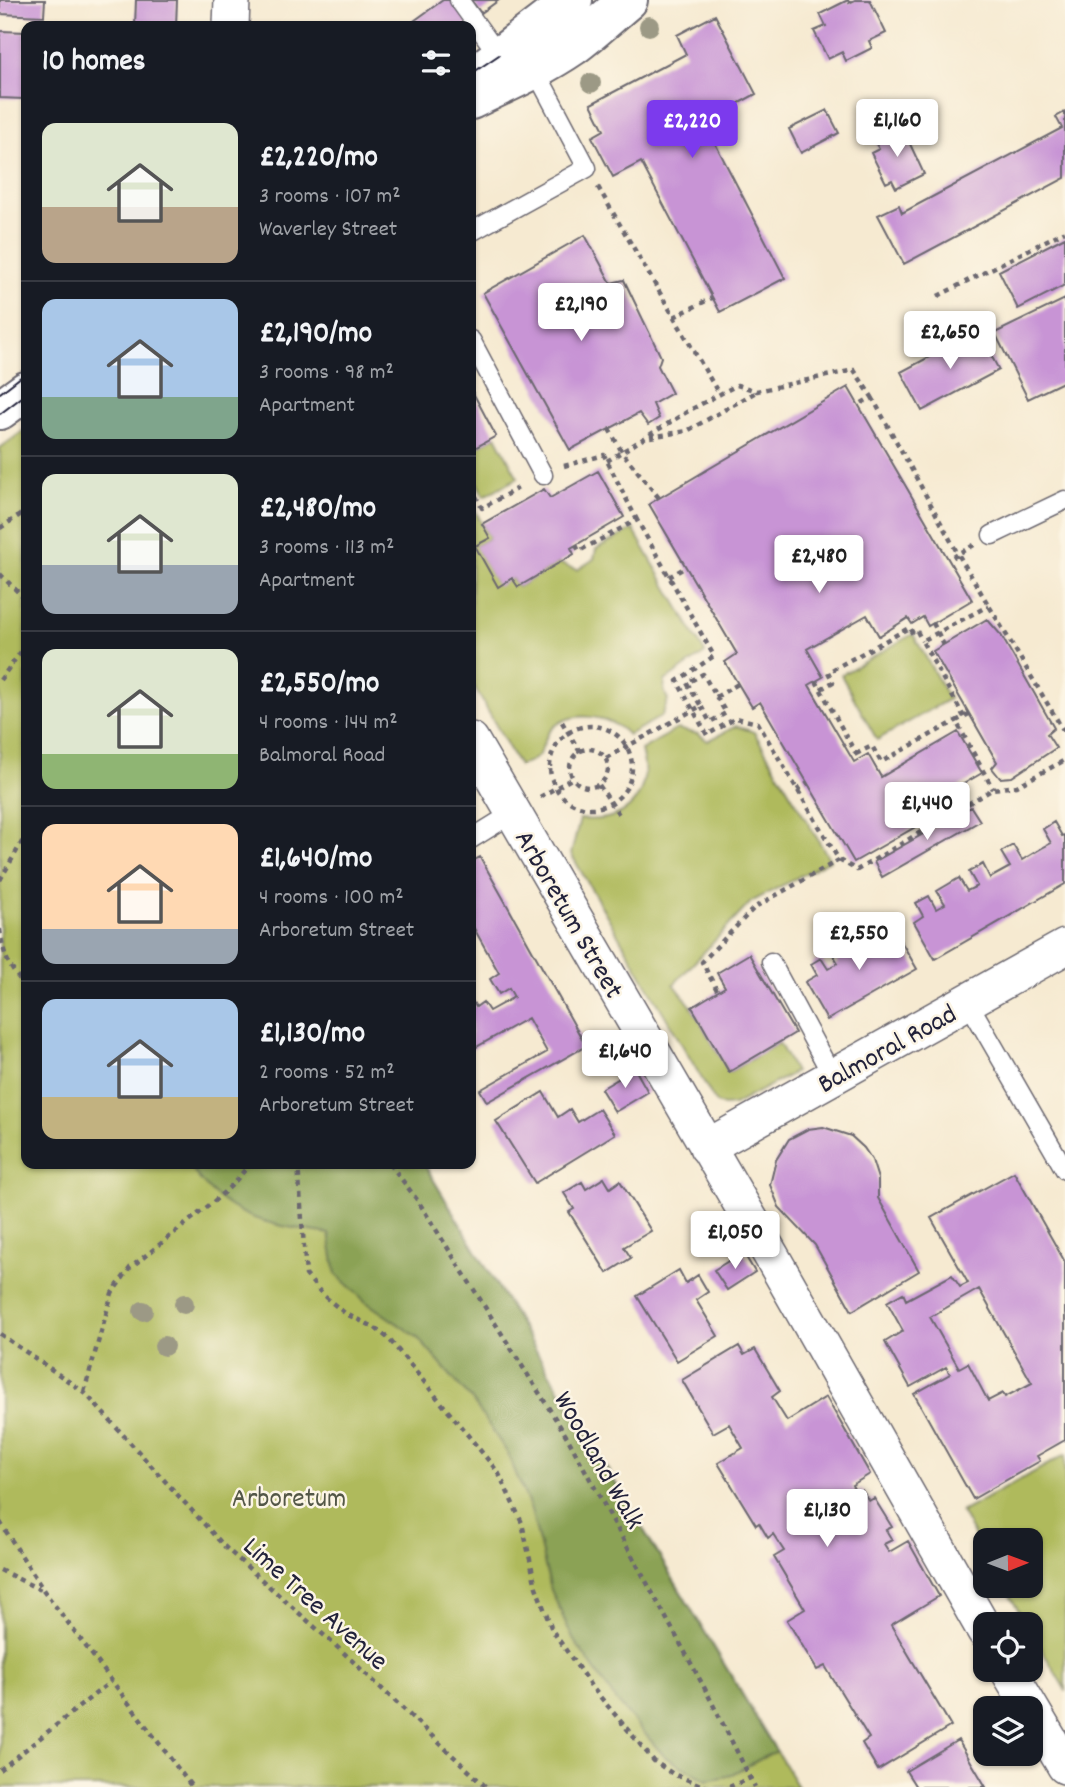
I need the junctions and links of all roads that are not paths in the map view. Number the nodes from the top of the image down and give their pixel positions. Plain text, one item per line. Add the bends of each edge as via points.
1 (232, 0) edge
2 (459, 0) edge
3 (573, 0) edge
4 (628, 0) edge
5 (231, 21) edge
6 (475, 21) edge
7 (476, 23) edge
8 (507, 64) edge
9 (476, 95) edge
10 (476, 229) edge
11 (476, 350) edge
12 (21, 395) edge
13 (0, 410) edge
14 (542, 475) dead end
15 (1065, 500) edge
16 (992, 535) road end
17 (476, 749) edge
18 (513, 813) junction
19 (476, 836) edge
20 (1065, 947) edge
21 (771, 962) dead end
22 (968, 1002) junction
23 (833, 1077) junction
24 (707, 1147) junction
25 (1065, 1170) edge
26 (974, 1612) edge
27 (1015, 1682) edge
28 (1065, 1766) edge

1 - 5 street
2 - 6 lane
3 - 8 street
4 - 8 street via 575,44
7 - 8 lane
8 - 9 street
8 - 10 lane via 587,168
11 - 14 lane
12 - 13 street
15 - 16 lane
17 - 18 street, Arboretum Street
18 - 19 lane
18 - 24 street, Arboretum Street
20 - 22 street, Balmoral Road
21 - 23 lane
22 - 23 street, Balmoral Road
22 - 25 lane
23 - 24 street, Balmoral Road
24 - 26 street, Arboretum Street
27 - 28 street

